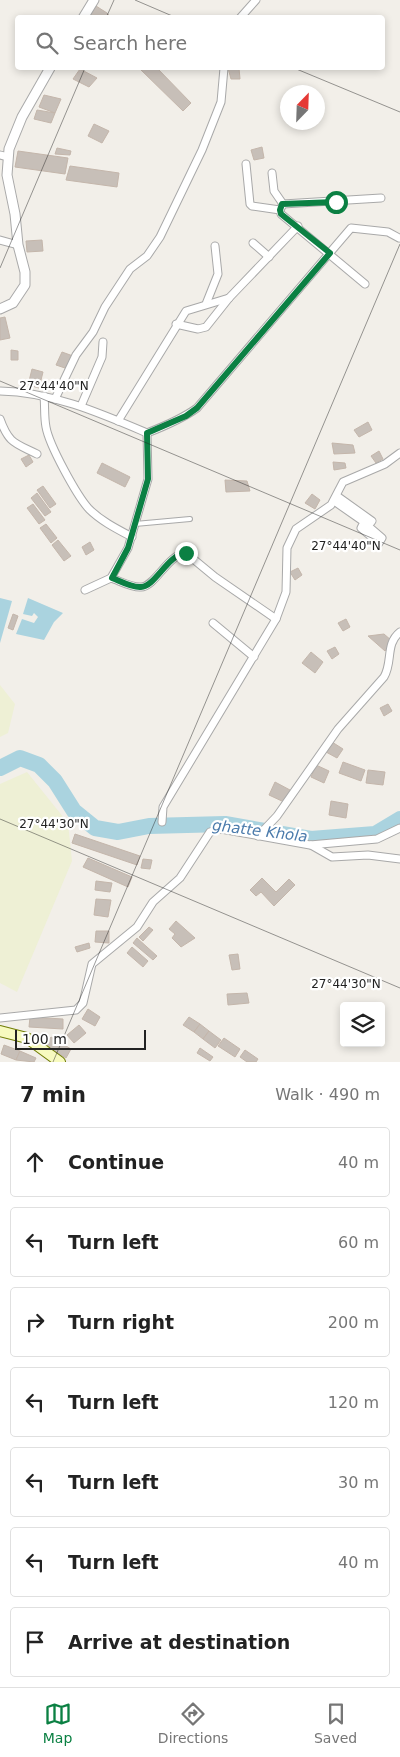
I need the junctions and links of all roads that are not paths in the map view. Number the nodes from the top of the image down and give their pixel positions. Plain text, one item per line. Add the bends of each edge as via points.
1 (94, 0) edge
2 (256, 0) edge
3 (85, 15) edge
4 (243, 15) edge
5 (49, 70) edge
6 (224, 70) edge
7 (4, 156) edge
8 (246, 164) dead end
9 (272, 173) dead end
10 (382, 198) dead end
11 (281, 207) junction
12 (298, 226) junction
13 (399, 238) edge
14 (0, 240) edge
15 (253, 243) dead end
16 (18, 245) junction
17 (215, 246) dead end
18 (330, 253) junction
19 (269, 257) junction
20 (365, 284) dead end
21 (229, 298) junction
22 (206, 304) junction
23 (0, 310) edge
24 (176, 324) junction
25 (102, 342) dead end
26 (0, 391) edge
27 (44, 396) junction
28 (55, 399) junction
29 (81, 406) junction
30 (0, 419) edge
31 (118, 421) junction
32 (147, 433) junction
33 (400, 453) edge
34 (37, 454) dead end
35 (336, 498) junction
36 (190, 519) dead end
37 (135, 524) junction
38 (132, 537) junction
39 (112, 578) junction
40 (85, 590) dead end
41 (276, 619) junction
42 (213, 624) dead end
43 (400, 632) edge
44 (254, 657) junction
45 (162, 822) dead end
46 (400, 828) edge
47 (258, 836) junction
48 (310, 845) junction
49 (400, 859) edge
50 (0, 1018) edge
51 (0, 1030) edge
52 (60, 1062) edge

1 - 3 street
2 - 4 street
5 - 7 street
6 - 28 street via 221,102 160,237 147,256 130,270 105,307 93,332 76,355
7 - 16 street via 16,214
8 - 11 street via 250,204
9 - 11 street via 274,191
10 - 11 street
11 - 12 street via 281,214
12 - 18 street
12 - 19 street
13 - 18 street via 388,232 351,228
14 - 16 street
15 - 19 street
16 - 23 street via 25,285 13,303
17 - 22 street via 218,274
18 - 20 street
18 - 32 street via 197,408
19 - 21 street
21 - 22 street
21 - 24 street via 206,327 198,329
22 - 24 street via 186,311
24 - 31 street
25 - 29 street via 102,357
26 - 27 street
27 - 28 street
27 - 38 street via 46,428 51,443 76,492 90,510
28 - 29 street
29 - 31 street
30 - 34 street via 13,443
31 - 32 street
32 - 37 street via 148,479
33 - 35 street via 384,464 343,482
35 - 35 street via 364,522 361,528 378,543 382,538 368,526 372,521
35 - 41 street via 296,529 292,537 285,560 286,592
36 - 37 lane
37 - 38 street
38 - 39 street
39 - 40 street
39 - 41 street via 140,588 146,586 180,553 186,553
41 - 44 street
42 - 44 street
43 - 47 street via 389,646 390,668 384,677 338,728 277,816
44 - 45 street via 163,807
46 - 48 street via 377,839
47 - 48 street
47 - 50 street via 221,829 210,832 180,878 154,902 137,927 92,964 83,1003 76,1010
48 - 49 street via 332,857 368,855
51 - 52 main road via 27,1038

